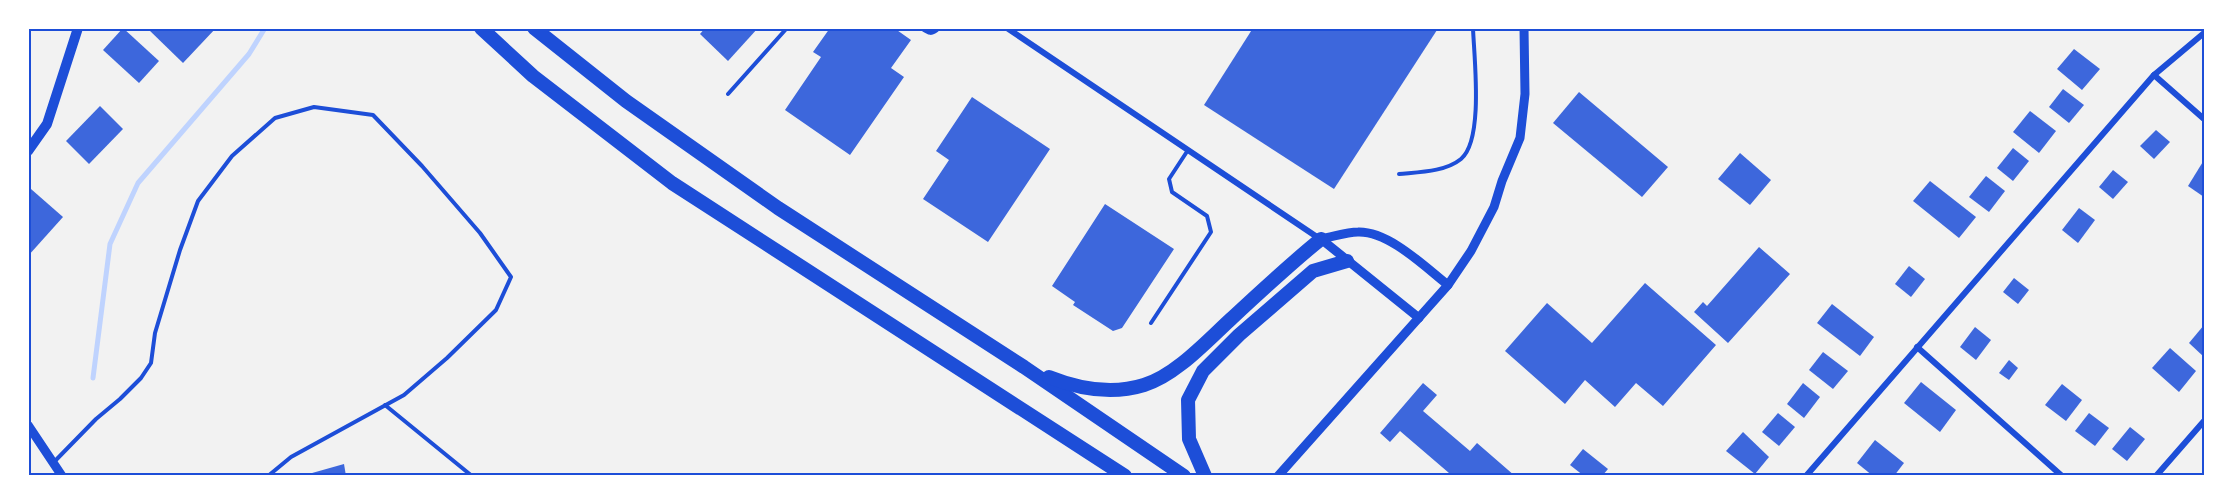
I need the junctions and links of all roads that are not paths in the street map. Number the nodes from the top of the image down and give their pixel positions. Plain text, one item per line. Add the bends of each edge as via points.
1 (78, 28) edge
2 (481, 28) edge
3 (534, 28) edge
4 (787, 28) edge
5 (921, 28) edge
6 (939, 28) edge
7 (1007, 28) edge
8 (1473, 28) edge
9 (1524, 28) edge
10 (2205, 33) edge
11 (2154, 75) junction
12 (728, 94) dead end
13 (2205, 119) edge
14 (1188, 150) junction
15 (28, 151) edge
16 (1399, 174) dead end
17 (1321, 239) junction
18 (1347, 261) junction
19 (1448, 285) junction
20 (1419, 318) junction
21 (1151, 323) dead end
22 (1917, 347) junction
23 (1024, 367) junction
24 (385, 405) junction
25 (2205, 421) edge
26 (29, 428) edge
27 (54, 462) junction
28 (62, 476) edge
29 (268, 476) edge
30 (472, 476) edge
31 (1125, 476) edge
32 (1184, 476) edge
33 (1205, 476) edge
34 (1278, 476) edge
35 (1806, 476) edge
36 (2062, 476) edge
37 (2156, 476) edge

1 - 15 main road via 47,124
2 - 31 highway via 533,76 672,183
3 - 23 highway via 626,101 778,208
4 - 12 lane
5 - 6 lane via 928,33
7 - 14 street
8 - 16 lane via 1476,102 1467,153 1440,168
9 - 19 street via 1525,94 1520,138 1494,207
10 - 11 street
11 - 13 street
11 - 22 street
14 - 17 street
14 - 21 lane via 1169,178 1172,192 1208,216 1211,232
17 - 18 street
17 - 19 street via 1359,231 1379,236
17 - 23 highway via 1181,365 1145,385 1109,391 1070,385
18 - 20 street
18 - 33 highway via 1313,271 1203,371 1188,400 1189,439
19 - 20 street
20 - 34 street
22 - 35 street
22 - 36 street
23 - 32 highway
24 - 27 lane via 404,395 496,310 511,277 480,233 373,115 314,106 275,118 232,156 198,201 155,333 152,363
24 - 29 lane via 291,458
24 - 30 lane
25 - 37 street
26 - 27 street
27 - 28 street

